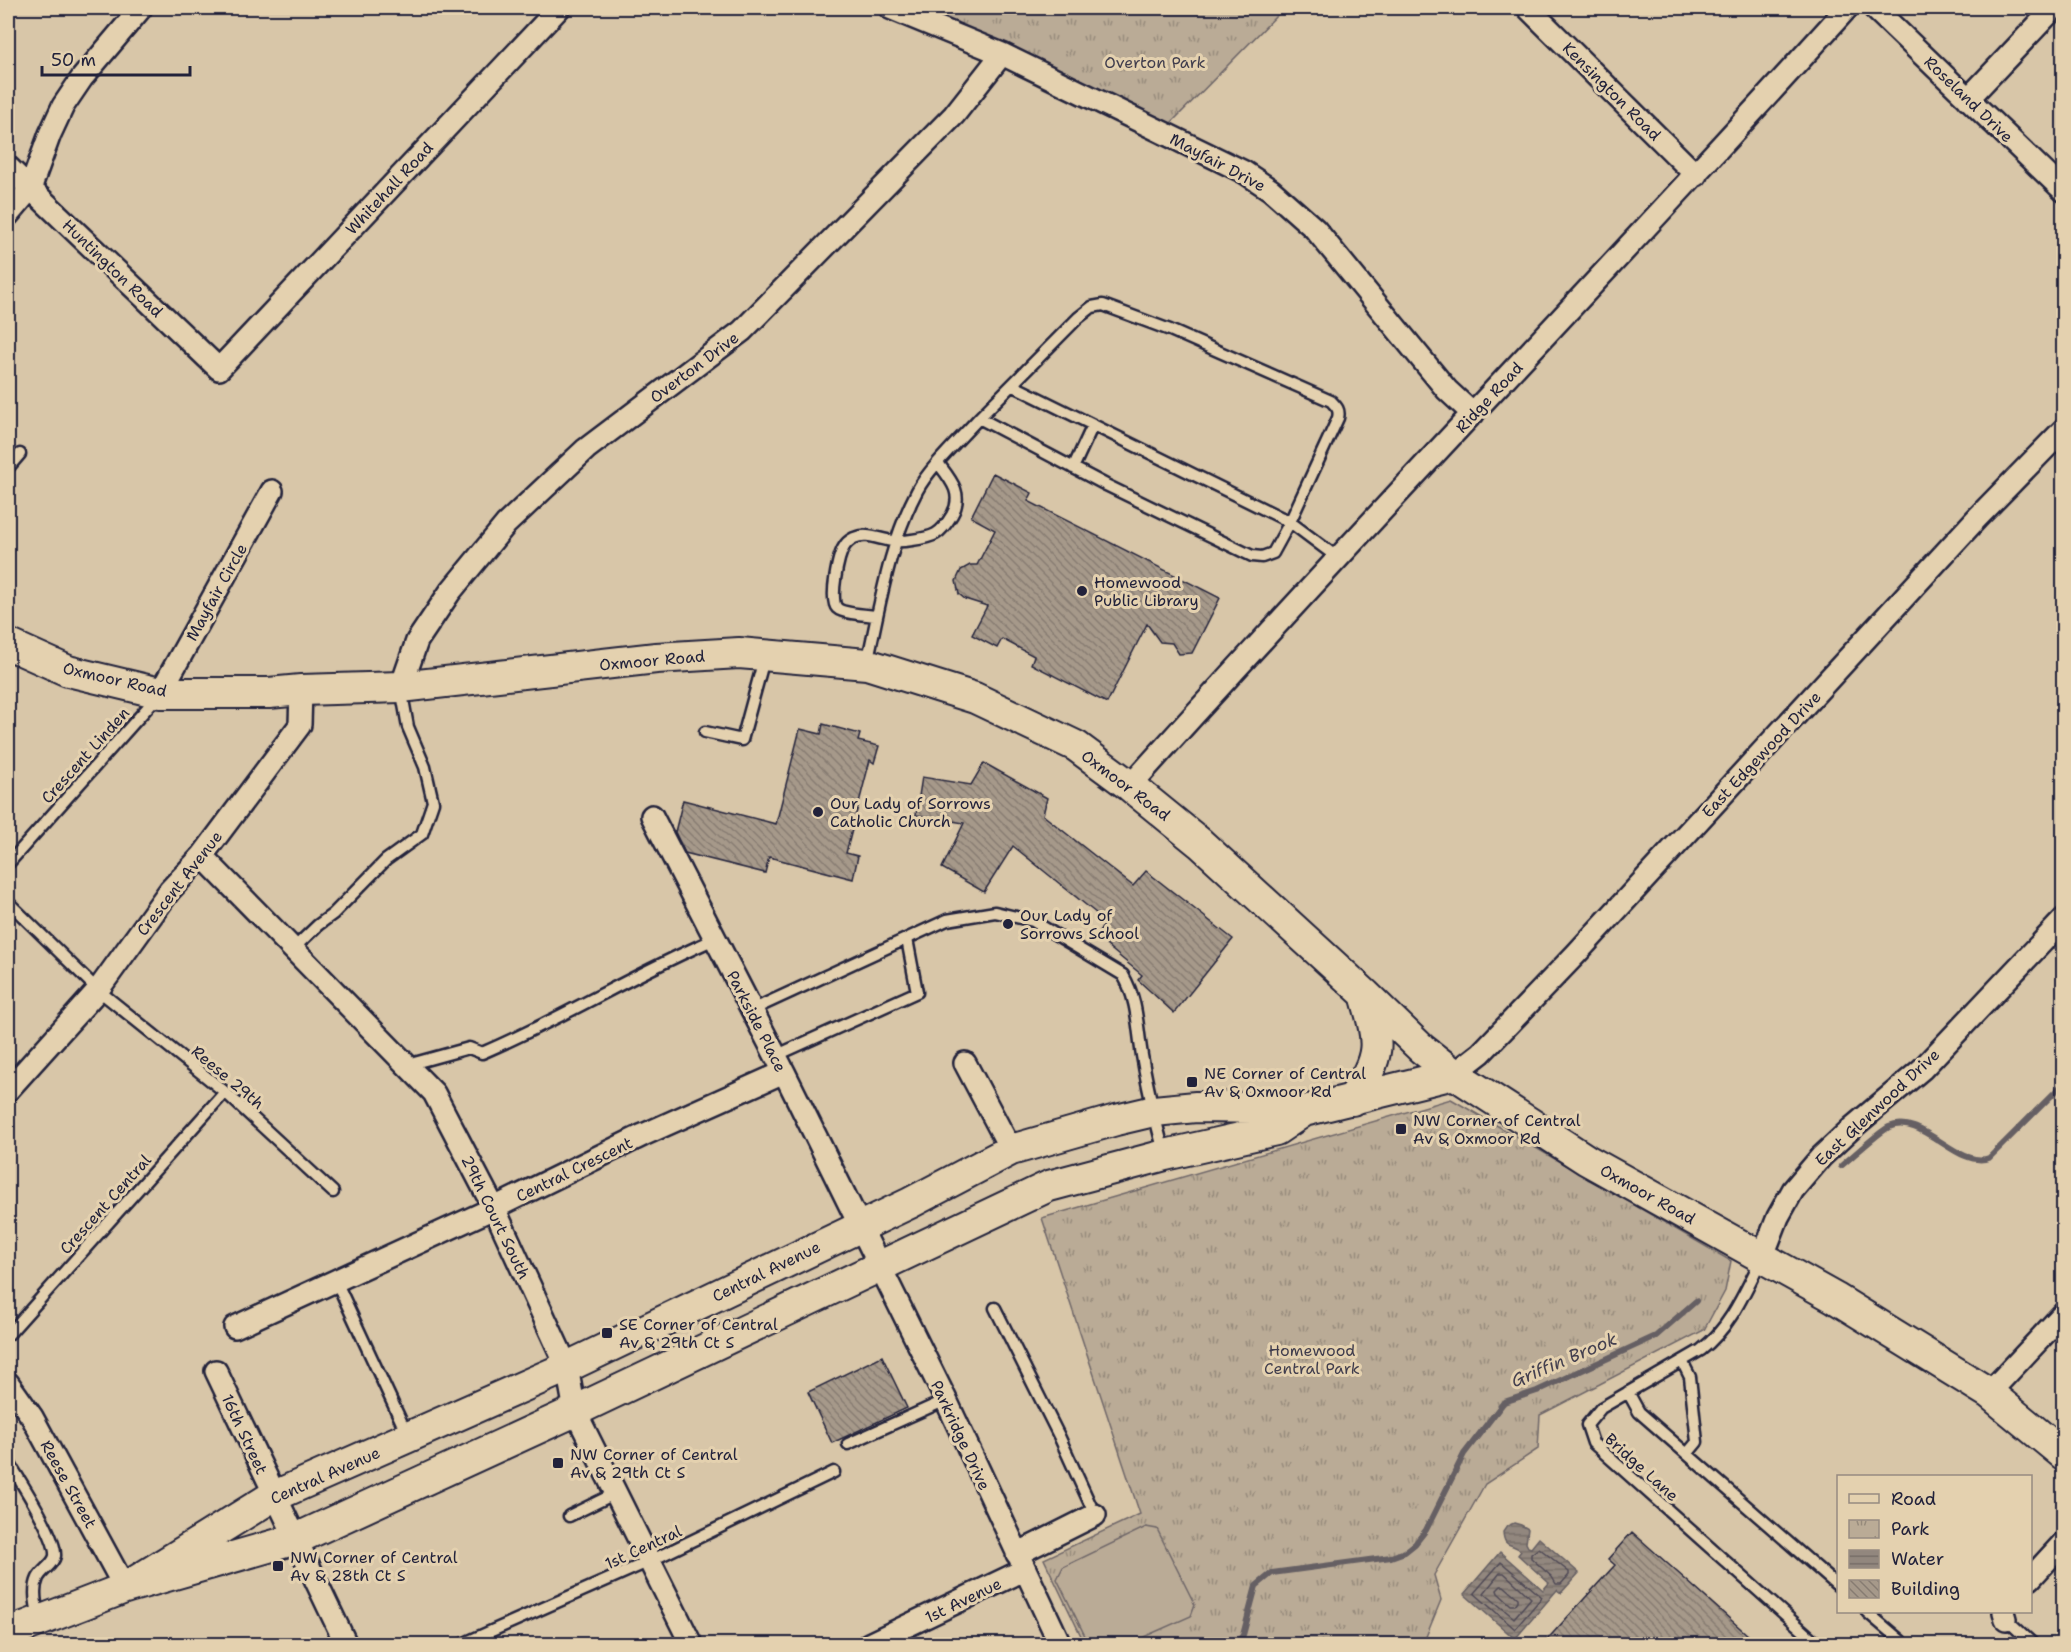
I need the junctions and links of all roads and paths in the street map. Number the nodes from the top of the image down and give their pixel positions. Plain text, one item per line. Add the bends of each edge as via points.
1 (138, 8) edge
2 (559, 8) edge
3 (891, 8) edge
4 (1528, 8) edge
5 (1847, 8) edge
6 (1874, 8) edge
7 (2054, 8) edge
8 (1002, 54) junction
9 (1968, 99) junction
10 (8, 167) edge
11 (1696, 175) junction
12 (30, 189) junction
13 (2064, 191) edge
14 (8, 215) edge
15 (219, 369) joint
16 (1012, 385) junction
17 (1473, 414) junction
18 (979, 418) junction
19 (1093, 425) junction
20 (2064, 429) edge
21 (20, 454) dead end
22 (938, 463) junction
23 (8, 468) edge
24 (1073, 468) junction
25 (272, 491) dead end
26 (1290, 522) junction
27 (896, 542) junction
28 (1338, 558) junction
29 (877, 616) junction
30 (8, 644) edge
31 (765, 655) junction
32 (867, 664) junction
33 (401, 687) junction
34 (301, 690) junction
35 (160, 693) junction
36 (705, 732) dead end
37 (1131, 786) junction
38 (652, 816) dead end
39 (202, 856) junction
40 (8, 864) edge
41 (8, 902) edge
42 (2064, 919) edge
43 (715, 939) junction
44 (907, 939) junction
45 (293, 949) junction
46 (98, 990) junction
47 (1365, 993) junction
48 (752, 1010) junction
49 (965, 1063) dead end
50 (780, 1064) junction
51 (407, 1065) junction
52 (1454, 1074) junction
53 (8, 1090) edge
54 (225, 1092) junction
55 (1352, 1100) junction
56 (1304, 1111) junction
57 (1154, 1112) junction
58 (1011, 1150) junction
59 (1165, 1155) junction
60 (333, 1192) dead end
61 (494, 1208) junction
62 (860, 1227) junction
63 (1762, 1258) junction
64 (879, 1266) junction
65 (336, 1281) junction
66 (995, 1308) dead end
67 (2064, 1313) edge
68 (235, 1327) dead end
69 (8, 1335) edge
70 (1682, 1361) junction
71 (567, 1367) junction
72 (216, 1371) dead end
73 (8, 1383) edge
74 (1628, 1392) junction
75 (1989, 1393) junction
76 (946, 1400) junction
77 (575, 1411) junction
78 (408, 1437) junction
79 (848, 1444) dead end
80 (1687, 1454) junction
81 (2064, 1455) edge
82 (8, 1461) edge
83 (834, 1472) dead end
84 (616, 1493) junction
85 (274, 1496) junction
86 (1095, 1515) joint
87 (569, 1516) dead end
88 (296, 1539) junction
89 (2064, 1542) edge
90 (650, 1561) junction
91 (1020, 1562) junction
92 (2032, 1578) edge
93 (1837, 1584) edge
94 (125, 1588) junction
95 (1869, 1613) edge
96 (2006, 1615) edge
97 (40, 1620) junction
98 (8, 1633) edge
99 (878, 1643) edge
100 (346, 1644) edge
101 (462, 1644) edge
102 (692, 1644) edge
103 (1060, 1644) edge
104 (1818, 1644) edge
105 (1901, 1644) edge
106 (2033, 1644) edge

1 - 12 street via 63,106
2 - 15 street, Whitehall Road
3 - 8 street, Mayfair Drive
4 - 11 street, Kensington Road
5 - 11 street, Ridge Road
6 - 9 street, Roseland Drive
7 - 9 street
8 - 17 street, Mayfair Drive via 1244,172 1271,190 1315,229 1448,390
8 - 33 street, Overton Drive via 954,115 742,331 586,449 506,524 450,592 417,641
9 - 13 street, Roseland Drive
10 - 12 street, Huntington Road
11 - 17 street, Ridge Road
12 - 14 street
12 - 15 street, Huntington Road
16 - 18 lane
16 - 19 lane
16 - 26 lane via 1078,318 1092,306 1103,305 1331,401 1337,407 1338,418
17 - 28 street, Ridge Road
18 - 22 lane
18 - 24 lane
19 - 24 lane
19 - 26 lane
20 - 52 street, East Edgewood Drive via 1977,518 1576,954 1481,1053
21 - 23 lane
22 - 27 lane via 917,489
22 - 27 lane via 957,492 955,509 944,529 932,538
24 - 26 lane via 1252,556 1273,554
25 - 35 street, Mayfair Circle
26 - 28 lane
27 - 29 lane
27 - 29 lane via 866,535 854,538 842,551 833,592 836,608
28 - 37 street, Ridge Road
29 - 32 lane
30 - 35 main road, Oxmoor Road via 68,671
31 - 32 main road, Oxmoor Road
31 - 33 main road, Oxmoor Road via 656,658
31 - 36 lane via 742,740
32 - 37 main road, Oxmoor Road via 975,698 1076,746
33 - 34 main road, Oxmoor Road
33 - 45 lane via 408,727 425,767 433,802 422,834 386,860
34 - 35 main road, Oxmoor Road
34 - 39 street, Crescent Avenue via 300,725
35 - 40 lane, Crescent Linden
37 - 47 main road, Oxmoor Road via 1200,843
38 - 43 street, Parkside Place
39 - 45 street, 29th Court South
39 - 46 street, Crescent Avenue via 170,890
41 - 46 lane, Reese 29th
42 - 63 street, East Glenwood Drive via 1922,1069 1821,1157 1793,1190
43 - 48 street, Parkside Place
43 - 51 lane via 526,1035 482,1053 469,1048
44 - 48 lane
44 - 50 lane via 917,992
44 - 57 lane via 947,920 995,912 1033,921 1123,975 1138,1018
45 - 51 street, 29th Court South
46 - 53 street, Crescent Avenue
46 - 54 lane, Reese 29th
47 - 52 main road, Oxmoor Road via 1422,1049
47 - 55 main road via 1376,1051 1369,1073
48 - 50 street, Parkside Place
49 - 58 street
50 - 61 street, Central Crescent
50 - 62 street, Parkside Place
51 - 61 street, 29th Court South via 434,1093
52 - 55 main road, Central Avenue
52 - 63 main road, Oxmoor Road via 1587,1161
54 - 60 lane, Reese 29th
54 - 69 lane, Crescent Central
55 - 56 main road, Central Avenue
56 - 57 main road, Central Avenue via 1196,1107
56 - 59 main road, Central Avenue via 1276,1130
57 - 58 main road, Central Avenue
57 - 59 lane
58 - 62 main road, Central Avenue
59 - 64 main road, Central Avenue via 1049,1186
61 - 65 street, Central Crescent
61 - 71 street, 29th Court South
62 - 64 street, Parkridge Drive
62 - 71 main road, Central Avenue
63 - 70 lane, Bridge Lane via 1721,1332
63 - 75 main road, Oxmoor Road
64 - 76 street, Parkridge Drive
64 - 77 main road, Central Avenue
65 - 68 street, Central Crescent
65 - 78 lane
66 - 86 lane
67 - 75 street
70 - 74 lane, Bridge Lane
70 - 80 lane via 1690,1377 1697,1442
71 - 77 street, 29th Court South
71 - 78 main road, Central Avenue
72 - 85 street, 16th Street
73 - 94 street, Reese Street via 32,1417
74 - 80 lane via 1639,1412
74 - 104 lane, Bridge Lane via 1601,1408 1587,1425 1593,1443
75 - 81 main road, Oxmoor Road
76 - 79 lane
76 - 91 street, Parkridge Drive
77 - 84 street, 29th Court South
77 - 88 main road, Central Avenue
78 - 85 main road, Central Avenue
80 - 93 lane
82 - 97 lane via 52,1541 55,1554 38,1578 35,1603
83 - 90 lane, 1st Central
84 - 87 lane
84 - 90 street, 29th Court South
85 - 88 street, 16th Street
85 - 94 main road, Central Avenue
86 - 91 street, 1st Avenue
88 - 94 main road, Central Avenue
88 - 100 street, 16th Street
89 - 92 street
90 - 101 lane, 1st Central
90 - 102 street, 29th Court South
91 - 99 street, 1st Avenue
91 - 103 street, Parkridge Drive
94 - 97 main road, Central Avenue
95 - 105 lane
96 - 106 lane
97 - 98 main road, Central Avenue

